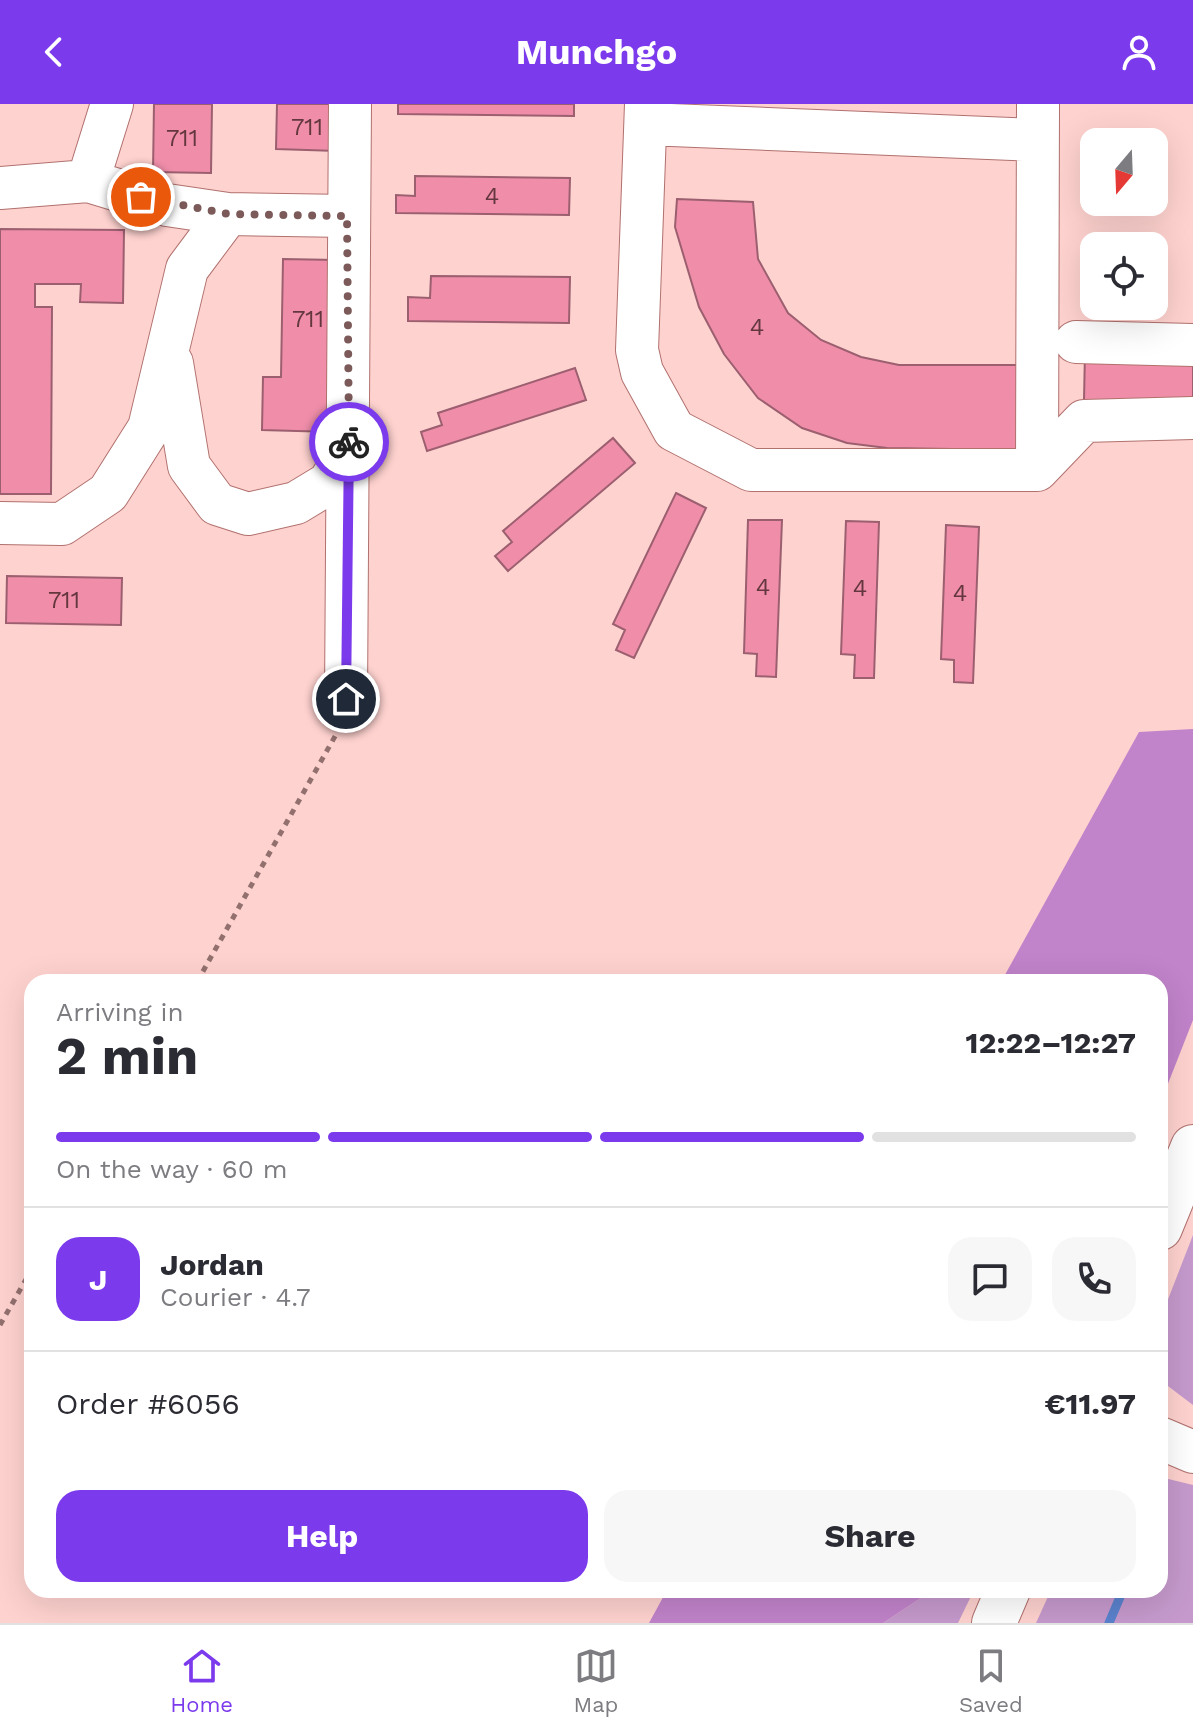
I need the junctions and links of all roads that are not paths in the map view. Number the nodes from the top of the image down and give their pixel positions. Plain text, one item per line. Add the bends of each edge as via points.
1 (112, 104) edge
2 (350, 104) edge
3 (646, 114) edge
4 (1038, 122) edge
5 (88, 181) junction
6 (0, 188) edge
7 (228, 214) junction
8 (347, 216) junction
9 (1076, 342) dead end
10 (1193, 345) edge
11 (169, 346) junction
12 (1193, 418) edge
13 (349, 449) junction
14 (1037, 470) junction
15 (0, 523) edge
16 (346, 699) road end
17 (1193, 1147) edge
18 (1168, 1208) edge
19 (1168, 1441) edge
20 (1193, 1452) edge
21 (1005, 1598) edge
22 (994, 1623) edge

1 - 5 street
2 - 8 street
3 - 4 street
3 - 14 street via 637,350 642,372 674,430 751,470
4 - 14 street
5 - 6 street
5 - 7 street via 167,205
7 - 8 street
7 - 11 street via 187,269
8 - 13 street
9 - 10 street
11 - 13 street via 189,466 217,504 248,514 296,503 329,483
11 - 15 street via 149,428 108,493 62,524
12 - 14 street via 1084,421
13 - 16 street
17 - 18 main road
19 - 20 street
21 - 22 main road

